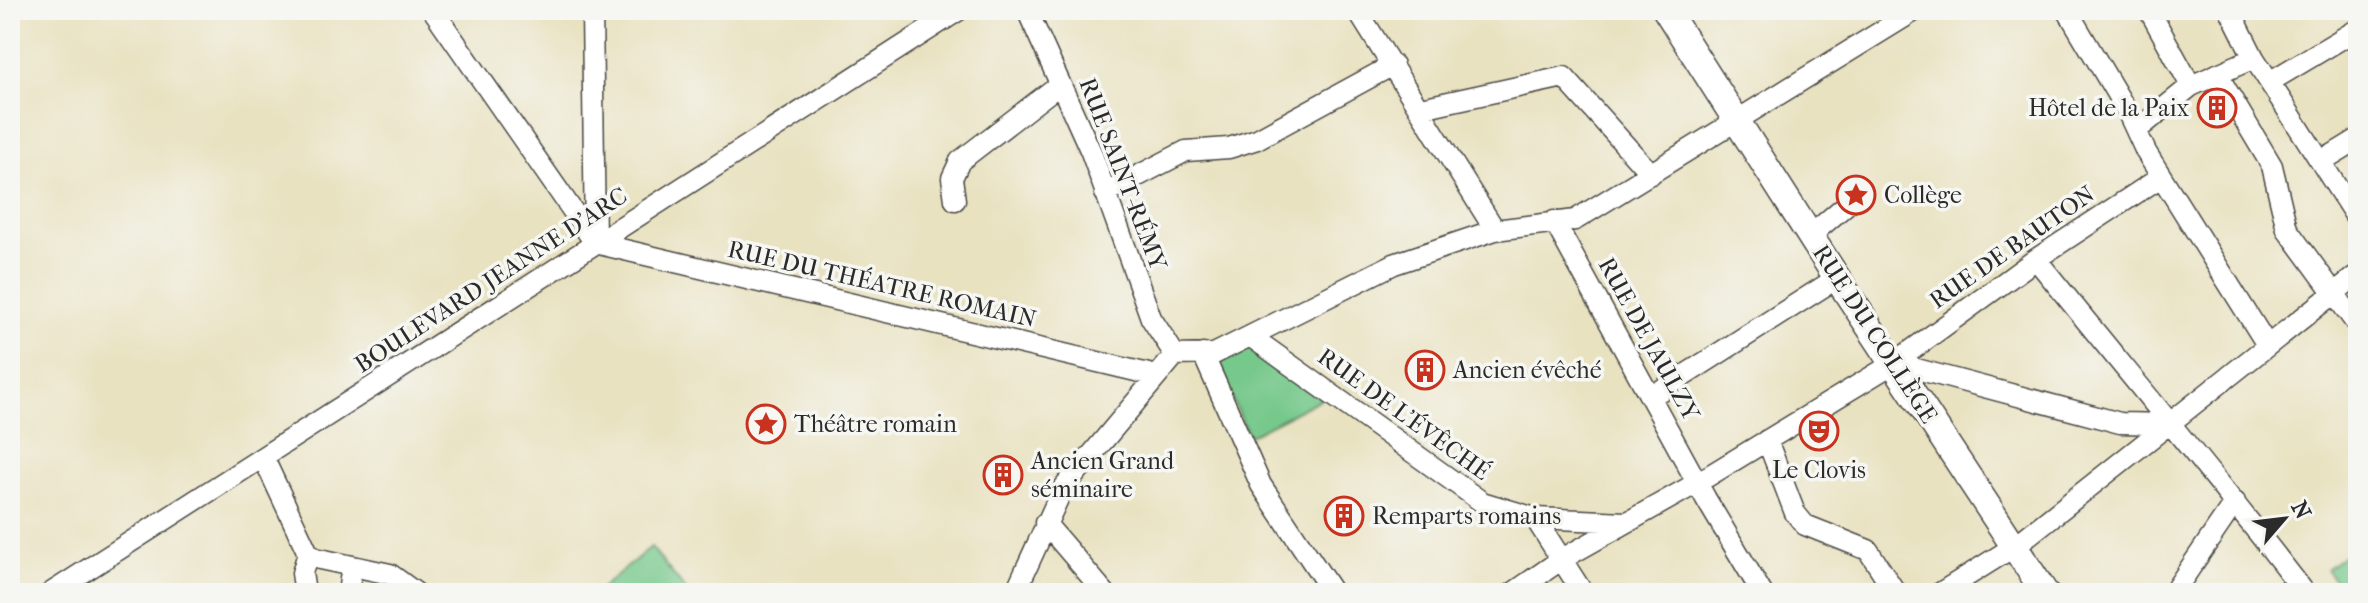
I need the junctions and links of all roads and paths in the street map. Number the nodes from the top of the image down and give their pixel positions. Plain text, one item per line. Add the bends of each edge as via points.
1 (433, 10) edge
2 (592, 10) edge
3 (959, 10) edge
4 (1027, 10) edge
5 (1357, 10) edge
6 (1916, 10) edge
7 (2067, 10) edge
8 (2149, 10) edge
9 (2232, 11) edge
10 (1671, 12) edge
11 (2358, 29) edge
12 (2254, 58) junction
13 (1393, 65) junction
14 (2217, 74) junction
15 (2271, 81) junction
16 (1060, 84) junction
17 (2191, 86) junction
18 (1421, 108) junction
19 (1737, 121) junction
20 (2137, 130) junction
21 (2358, 139) edge
22 (2322, 161) junction
23 (1651, 174) junction
24 (2161, 177) junction
25 (1105, 193) junction
26 (1854, 198) dead end
27 (955, 200) dead end
28 (592, 201) junction
29 (571, 209) junction
30 (2358, 220) edge
31 (1554, 221) junction
32 (1495, 230) junction
33 (1810, 236) junction
34 (595, 243) junction
35 (2036, 259) junction
36 (2358, 274) edge
37 (1837, 278) junction
38 (2334, 293) junction
39 (2358, 326) edge
40 (1250, 336) junction
41 (2267, 345) junction
42 (1203, 354) junction
43 (1175, 355) junction
44 (1894, 363) junction
45 (1157, 376) junction
46 (1652, 396) junction
47 (2169, 424) junction
48 (1767, 440) junction
49 (264, 459) junction
50 (1697, 483) junction
51 (2235, 502) junction
52 (1535, 518) junction
53 (1626, 522) junction
54 (1045, 523) junction
55 (2015, 546) junction
56 (308, 553) junction
57 (1562, 559) junction
58 (352, 566) junction
59 (2300, 591) edge
60 (51, 593) edge
61 (305, 593) edge
62 (348, 593) edge
63 (416, 593) edge
64 (1015, 593) edge
65 (1105, 593) edge
66 (1333, 593) edge
67 (1513, 593) edge
68 (1583, 593) edge
69 (1762, 593) edge
70 (1896, 593) edge
71 (1940, 593) edge
72 (2045, 593) edge
73 (2173, 593) edge

1 - 29 street
2 - 28 street
3 - 34 street, BOULEVARD JEANNE D'ARC
4 - 16 street, RUE SAINT-RÉMY
5 - 13 street
6 - 19 street
7 - 20 street
8 - 17 street
9 - 12 street
10 - 19 main road, RUE DU COLLÈGE
11 - 15 street
12 - 14 street
12 - 15 street
13 - 18 street
13 - 25 street via 1257,139 1229,148 1186,151
14 - 17 street
14 - 38 street via 2272,166 2287,229
15 - 22 street
16 - 25 street, RUE SAINT-RÉMY
16 - 27 street via 960,161 952,178
17 - 20 street
18 - 23 street via 1564,77
18 - 32 street
19 - 23 street
19 - 33 main road, RUE DU COLLÈGE
20 - 24 street
21 - 22 street
22 - 30 street
23 - 31 street via 1575,220
24 - 35 street, RUE DE BAUTON
24 - 41 street
25 - 43 street, RUE SAINT-RÉMY via 1151,318
26 - 33 street
28 - 29 street
28 - 34 street
29 - 34 street
31 - 32 street
31 - 46 street, RUE DE JAULZY
32 - 40 street via 1394,264
33 - 37 main road, RUE DU COLLÈGE
34 - 45 street, RUE DU THÉATRE ROMAIN
34 - 49 street, BOULEVARD JEANNE D'ARC
35 - 44 street, RUE DE BAUTON
35 - 47 street
36 - 38 street
37 - 44 main road, RUE DU COLLÈGE
37 - 46 street
38 - 39 street
38 - 41 street
40 - 42 street
40 - 52 street, RUE DE L'ÉVÊCHÉ via 1482,502
41 - 47 street
42 - 43 street
42 - 66 street via 1261,485
43 - 45 street
44 - 47 street via 2120,423
44 - 48 street, RUE DE BAUTON
44 - 55 main road, RUE DU COLLÈGE
45 - 54 street via 1062,490
46 - 50 street, RUE DE JAULZY
47 - 51 street
47 - 55 street
48 - 50 street, RUE DE BAUTON
48 - 70 street via 1795,513 1805,525 1868,550
49 - 56 street
49 - 60 street, BOULEVARD JEANNE D'ARC
50 - 53 street, RUE DE BAUTON
50 - 69 street, RUE DE JAULZY
51 - 59 street
51 - 73 street
52 - 53 street, RUE DE L'ÉVÊCHÉ
52 - 57 street
53 - 57 street, RUE DE BAUTON
54 - 64 street
54 - 65 street
55 - 71 street
55 - 72 main road, RUE DU COLLÈGE
56 - 58 street
56 - 61 street via 302,573
57 - 67 street, RUE DE BAUTON
57 - 68 street
58 - 62 street
58 - 63 street via 390,574

